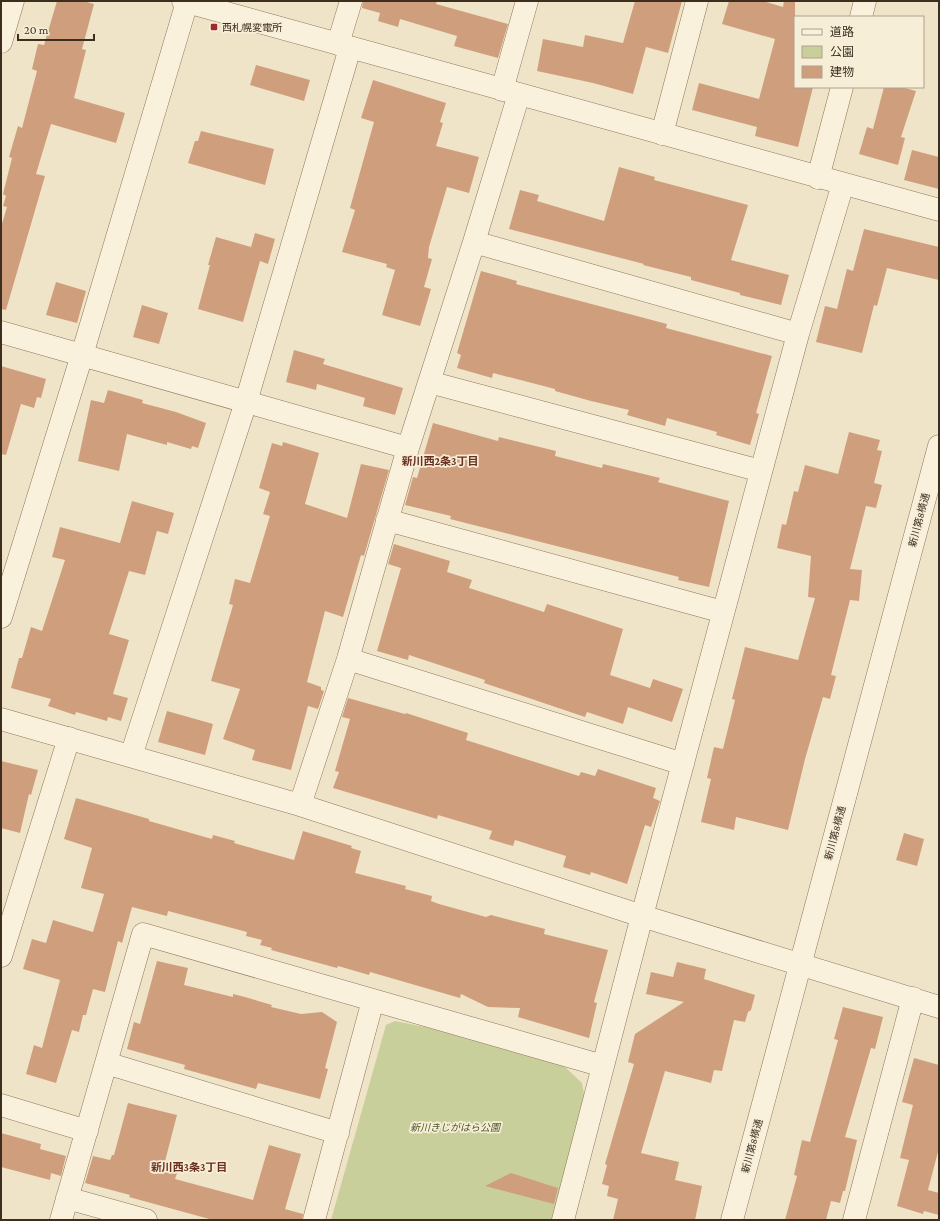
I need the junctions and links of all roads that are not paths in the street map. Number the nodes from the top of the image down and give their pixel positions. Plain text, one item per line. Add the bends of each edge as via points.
1 (13, 1) edge
2 (185, 1) edge
3 (350, 1) edge
4 (527, 1) edge
5 (697, 1) edge
6 (865, 1) edge
7 (861, 16) edge
8 (1, 42) edge
9 (344, 46) junction
10 (842, 88) edge
11 (510, 92) junction
12 (662, 134) junction
13 (818, 178) junction
14 (843, 184) junction
15 (939, 210) edge
16 (474, 242) junction
17 (1, 332) edge
18 (798, 334) junction
19 (82, 355) junction
20 (429, 382) junction
21 (246, 402) junction
22 (939, 446) edge
23 (408, 448) junction
24 (761, 471) junction
25 (387, 520) junction
26 (723, 612) junction
27 (1, 618) edge
28 (348, 659) junction
29 (1, 719) edge
30 (69, 738) junction
31 (131, 756) junction
32 (683, 764) junction
33 (300, 805) junction
34 (642, 916) junction
35 (1, 956) edge
36 (800, 963) junction
37 (913, 998) junction
38 (373, 1000) junction
39 (939, 1007) edge
40 (106, 1063) junction
41 (603, 1066) junction
42 (1, 1105) edge
43 (87, 1131) junction
44 (338, 1133) junction
45 (68, 1198) junction
46 (61, 1220) edge
47 (146, 1220) edge
48 (314, 1220) edge
49 (563, 1220) edge
50 (732, 1220) edge
51 (854, 1220) edge

1 - 8 street
2 - 9 street
2 - 19 street
3 - 9 street
4 - 11 street
5 - 12 street
6 - 7 street
9 - 11 street
9 - 21 street
10 - 13 street
11 - 12 street
11 - 16 street
12 - 13 street
13 - 14 street
14 - 15 street
14 - 18 street
16 - 18 street
16 - 20 street
17 - 19 street
18 - 24 street
19 - 21 street
19 - 27 street
20 - 23 street
20 - 24 street
21 - 23 street
21 - 31 street
22 - 36 street, 新川第8横通
23 - 25 street
24 - 26 street
25 - 26 street
25 - 28 street
26 - 32 street
28 - 32 street
28 - 33 street
29 - 30 street
30 - 31 street
30 - 35 street
31 - 33 street
32 - 34 street
33 - 34 street
34 - 36 street
34 - 41 street
36 - 37 street
36 - 50 street, 新川第8横通
37 - 39 street
37 - 51 street
38 - 40 street via 142,934
38 - 41 street
38 - 44 street
40 - 43 street
40 - 44 street
41 - 49 street
42 - 43 street
43 - 45 street
44 - 48 street
45 - 46 street
45 - 47 street

